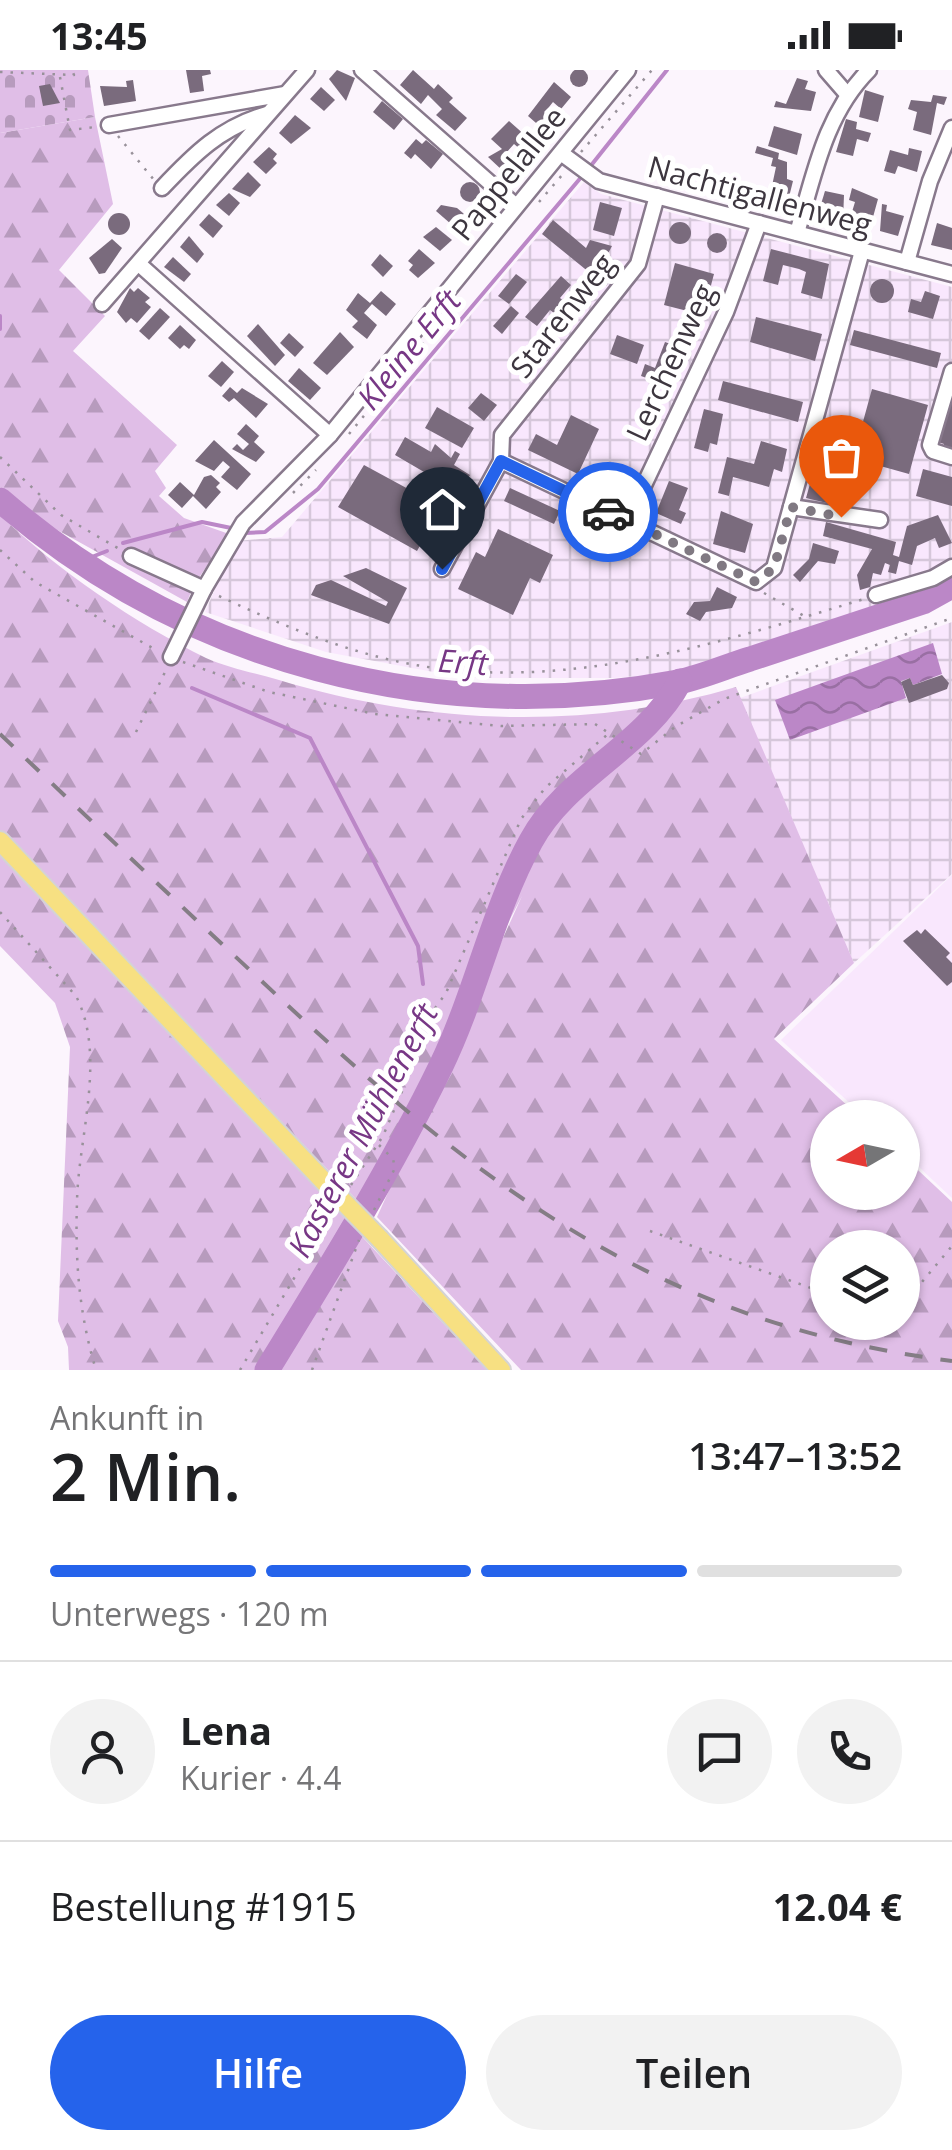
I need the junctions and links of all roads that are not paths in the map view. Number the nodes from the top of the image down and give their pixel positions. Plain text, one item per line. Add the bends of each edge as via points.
1 (308, 70) edge
2 (362, 70) edge
3 (628, 70) edge
4 (826, 70) edge
5 (869, 70) edge
6 (846, 93) junction
7 (285, 94) junction
8 (268, 114) junction
9 (109, 125) road end
10 (952, 128) edge
11 (576, 164) junction
12 (162, 188) road end
13 (658, 196) junction
14 (516, 206) junction
15 (759, 223) junction
16 (797, 233) junction
17 (862, 251) junction
18 (907, 262) junction
19 (139, 264) junction
20 (952, 274) edge
21 (102, 304) dead end
22 (952, 371) edge
23 (330, 435) junction
24 (952, 457) edge
25 (501, 461) junction
26 (791, 507) junction
27 (880, 520) dead end
28 (627, 521) junction
29 (131, 556) road end
30 (952, 567) edge
31 (442, 569) dead end
32 (204, 589) junction
33 (876, 596) road end
34 (172, 657) road end
35 (0, 841) edge
36 (500, 1369) edge

1 - 7 street
2 - 14 street
3 - 11 street, Pappelallee
4 - 6 street
5 - 6 street
6 - 16 street via 830,123
7 - 8 street
7 - 9 street
8 - 12 street via 233,124
8 - 19 street
10 - 18 street
11 - 13 street, Nachtigallenweg
11 - 14 street, Pappelallee
13 - 15 street, Nachtigallenweg
13 - 25 street, Starenweg via 638,264 502,435
14 - 23 street, Pappelallee
15 - 16 street, Nachtigallenweg
15 - 28 street, Lerchenweg via 726,312
16 - 17 street, Nachtigallenweg
17 - 18 street, Nachtigallenweg
17 - 26 street
18 - 20 street, Nachtigallenweg
19 - 21 street
19 - 23 street
22 - 24 street via 930,444
23 - 32 street, Pappelallee via 243,523
25 - 28 street
25 - 31 street, Starenweg
26 - 27 street
26 - 28 street via 774,568 756,582
29 - 32 street
30 - 33 street
32 - 34 street, Pappelallee
35 - 36 main road, bridge

